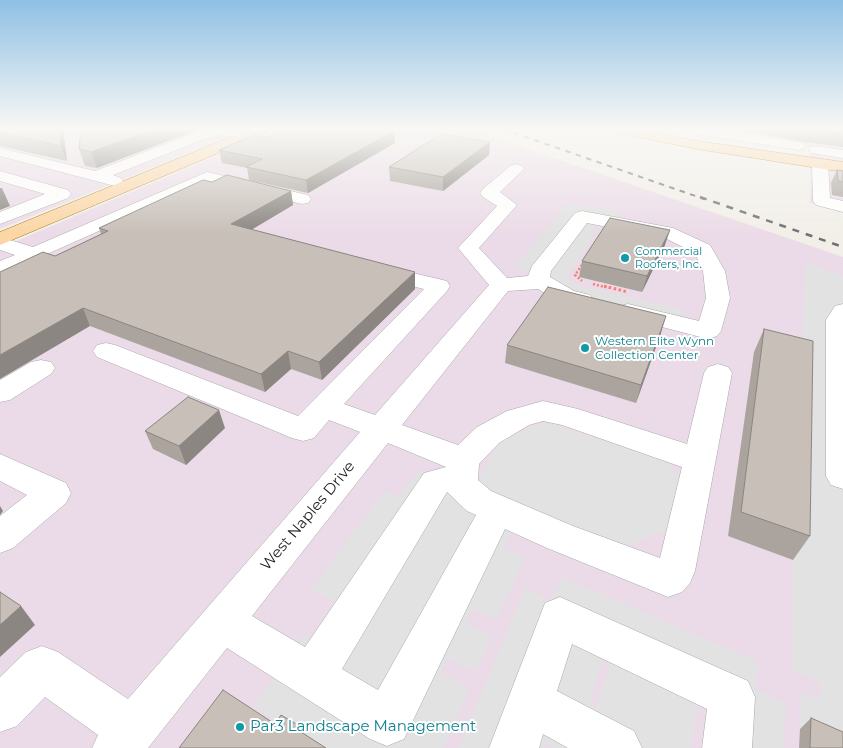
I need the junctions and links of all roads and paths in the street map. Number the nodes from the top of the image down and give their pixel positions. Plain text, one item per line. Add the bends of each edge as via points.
1 (819, 163) edge
2 (48, 164) edge
3 (128, 164) edge
4 (182, 164) edge
5 (820, 164) edge
6 (824, 164) edge
7 (843, 167) edge
8 (172, 168) junction
9 (516, 169) dead end
10 (0, 176) edge
11 (97, 176) junction
12 (207, 177) junction
13 (843, 178) edge
14 (132, 185) junction
15 (97, 199) junction
16 (302, 199) dead end
17 (843, 207) edge
18 (137, 209) junction
19 (0, 218) edge
20 (0, 241) edge
21 (34, 254) junction
22 (585, 261) edge
23 (354, 264) edge
24 (0, 269) edge
25 (542, 282) junction
26 (501, 286) junction
27 (637, 294) dead end
28 (843, 311) edge
29 (106, 351) dead end
30 (41, 368) dead end
31 (718, 373) dead end
32 (0, 393) edge
33 (324, 407) junction
34 (381, 428) junction
35 (699, 460) junction
36 (0, 466) edge
37 (462, 468) junction
38 (843, 476) edge
39 (497, 509) junction
40 (0, 536) edge
41 (221, 622) junction
42 (312, 676) junction
43 (530, 702) junction
44 (0, 709) edge
45 (124, 739) edge
46 (514, 748) edge
47 (617, 748) edge
48 (727, 748) edge

1 - 17 street via 822,201
2 - 11 street
3 - 11 street
4 - 8 main road
5 - 13 street
6 - 7 main road
8 - 12 street
8 - 14 main road
9 - 26 street via 489,193 508,205 468,248
10 - 19 street via 62,194
11 - 14 street
12 - 16 street
12 - 18 street
14 - 15 main road
15 - 18 street
15 - 20 main road
18 - 21 street
20 - 21 street
21 - 24 street
22 - 27 path via 576,275 582,281
23 - 33 street via 439,286
25 - 25 street via 566,296 708,331 718,298 714,271 697,244 672,234 582,216 540,271
25 - 26 street
26 - 34 street, West Naples Drive
28 - 38 street via 838,320
29 - 33 street via 303,430
30 - 32 street
31 - 35 street
33 - 34 street
34 - 37 street
34 - 41 street, West Naples Drive
35 - 37 street via 543,411 518,418 488,434
35 - 39 street via 676,572 668,579
36 - 40 street via 54,493
37 - 39 street via 461,485 479,501
37 - 42 street via 436,482
39 - 42 street via 387,722
41 - 42 street
41 - 45 street, West Naples Drive
43 - 46 street
43 - 47 street
43 - 48 street via 560,617 732,697
44 - 45 street via 42,668

